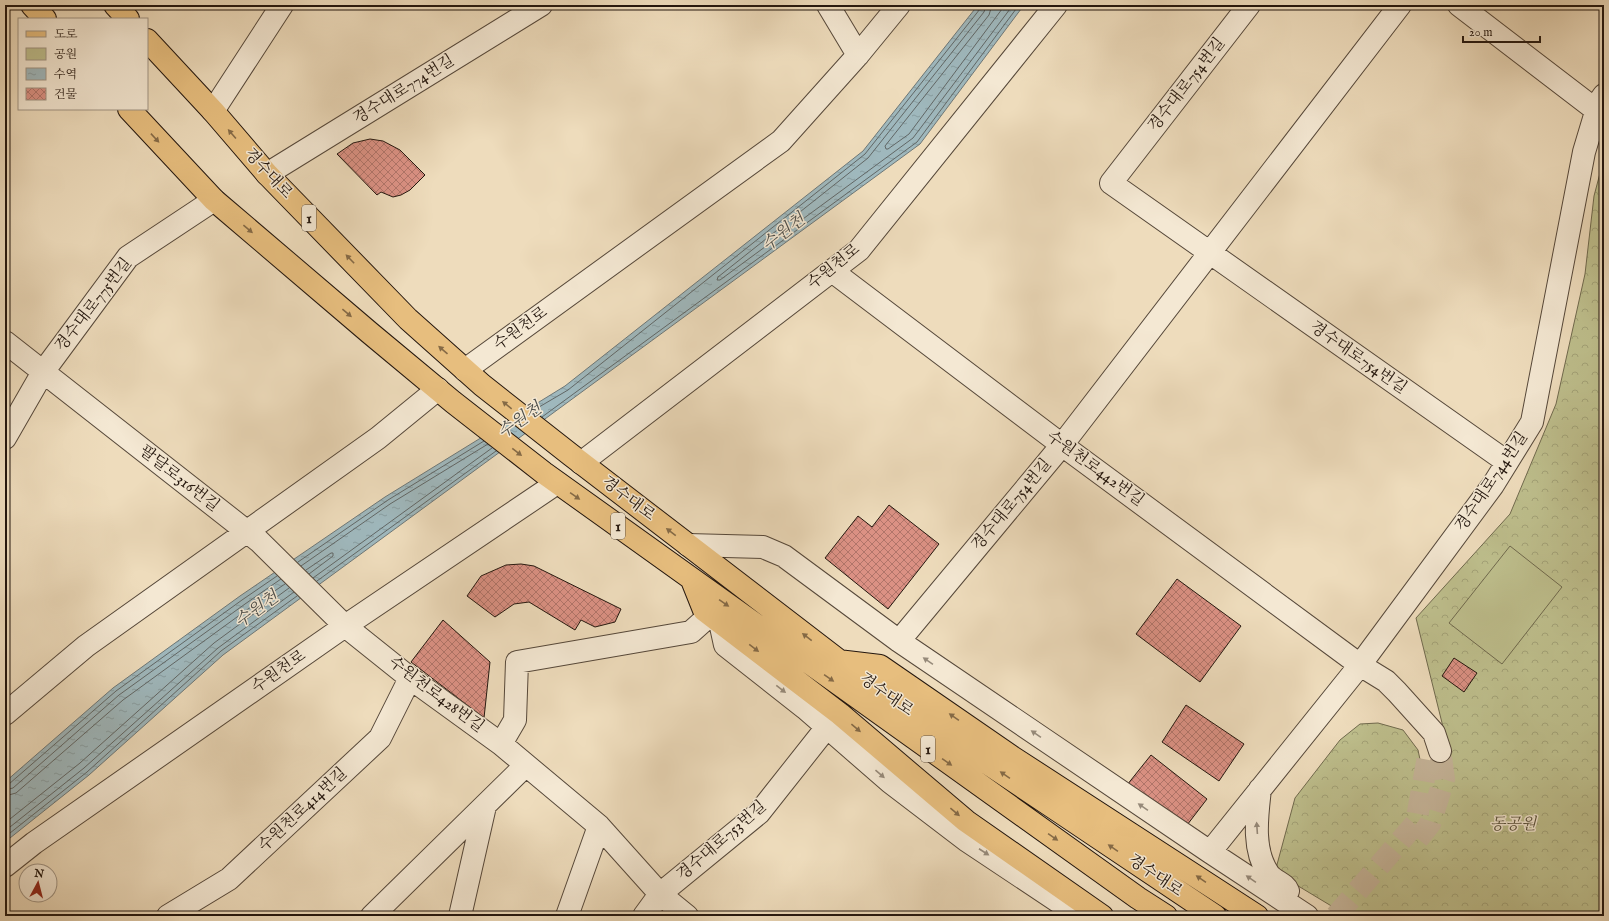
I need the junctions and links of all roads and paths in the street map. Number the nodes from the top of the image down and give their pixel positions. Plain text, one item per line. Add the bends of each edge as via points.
1 (32, 5) edge
2 (115, 5) edge
3 (282, 5) edge
4 (542, 5) edge
5 (828, 5) edge
6 (899, 5) edge
7 (1056, 5) edge
8 (1249, 5) edge
9 (1400, 5) edge
10 (1459, 5) edge
11 (44, 18) edge
12 (127, 18) edge
13 (148, 41) edge
14 (858, 55) junction
15 (1600, 102) edge
16 (130, 110) edge
17 (213, 112) junction
18 (267, 174) junction
19 (214, 200) junction
20 (1209, 253) junction
21 (832, 271) junction
22 (5, 342) edge
23 (465, 370) junction
24 (43, 372) junction
25 (446, 395) junction
26 (5, 438) edge
27 (1062, 445) junction
28 (576, 459) junction
29 (1507, 462) junction
30 (550, 478) junction
31 (253, 537) junction
32 (688, 545) junction
33 (692, 580) junction
34 (715, 619) junction
35 (342, 623) junction
36 (899, 641) junction
37 (838, 661) junction
38 (1360, 665) junction
39 (410, 678) junction
40 (5, 714) edge
41 (827, 727) junction
42 (501, 744) junction
43 (1434, 751) tunnel mouth
44 (526, 765) junction
45 (1260, 789) junction
46 (486, 806) junction
47 (599, 826) junction
48 (1210, 852) junction
49 (5, 866) edge
50 (660, 894) junction
51 (1302, 912) edge
52 (168, 916) edge
53 (372, 916) edge
54 (460, 916) edge
55 (567, 916) edge
56 (644, 916) edge
57 (687, 916) edge
58 (1080, 916) edge
59 (1102, 916) edge
60 (1166, 916) edge
61 (1215, 916) edge
62 (1257, 916) edge

1 - 11 main road
2 - 12 main road
3 - 17 street
4 - 18 street, 경수대로774번길
5 - 14 street
6 - 14 street, 수원천로
7 - 21 street, 수원천로 via 859,250
8 - 20 street, 경수대로754번길 via 1111,183
9 - 20 street, 경수대로754번길
10 - 15 street
13 - 17 main road, 경수대로 / 1
14 - 23 street, 수원천로 via 781,141
15 - 29 street, 경수대로744번길 via 1584,152 1532,422
16 -> 19 main road, 1
18 -> 17 main road, 경수대로 / 1
23 -> 18 main road, 경수대로 / 1 via 408,319
19 - 24 street, 경수대로775번길 via 128,257
19 -> 25 main road, 1
20 - 27 street, 경수대로754번길
20 - 29 street, 경수대로754번길
21 - 27 street, 수원천로442번길
21 - 28 street, 수원천로
22 - 24 street, 팔달로316번길
28 -> 23 main road, 경수대로 / 1
24 - 26 street, 경수대로775번길
24 - 31 street, 팔달로316번길
25 -> 30 main road, 1
25 - 31 street via 378,438
27 - 36 street, 경수대로754번길
27 - 38 street, 수원천로442번길
32 -> 28 main road, 경수대로 / 1
29 - 38 street, 경수대로744번길 via 1493,485
30 -> 33 main road, 경수대로 / 1
30 - 35 street, 수원천로
31 - 35 street, 팔달로316번길
31 - 40 street via 86,646
32 - 36 street via 763,547 784,556
37 -> 32 main road, 경수대로 / 1
33 - 34 main road via 704,610
33 -> 60 main road, 경수대로 / 1
34 -> 41 street via 725,645
34 - 42 street via 691,632 516,662 515,720
34 -> 59 main road via 840,714 966,821
35 - 39 street, 수원천로428번길
35 - 49 street, 수원천로
48 -> 36 street
61 -> 37 main road, 경수대로 / 1
62 -> 37 main road via 1012,757 880,666
38 - 43 street, 수원천로442번길 via 1386,691
38 - 45 street, 경수대로744번길
39 - 42 street, 수원천로428번길
39 - 52 street, 수원천로414번길 via 380,738 229,879
41 - 50 street, 경수대로753번길 via 759,813
41 -> 58 street via 890,782 966,840
42 - 44 street, 수원천로428번길
44 - 46 street
44 - 47 street, 수원천로428번길
45 - 48 street, 경수대로744번길
51 -> 45 street via 1287,888 1269,875 1260,859 1257,822
46 - 53 street
46 - 54 street
47 - 50 street, 수원천로428번길
47 - 55 street
51 -> 48 street
50 - 56 street, 경수대로753번길
50 - 57 street, 수원천로428번길

